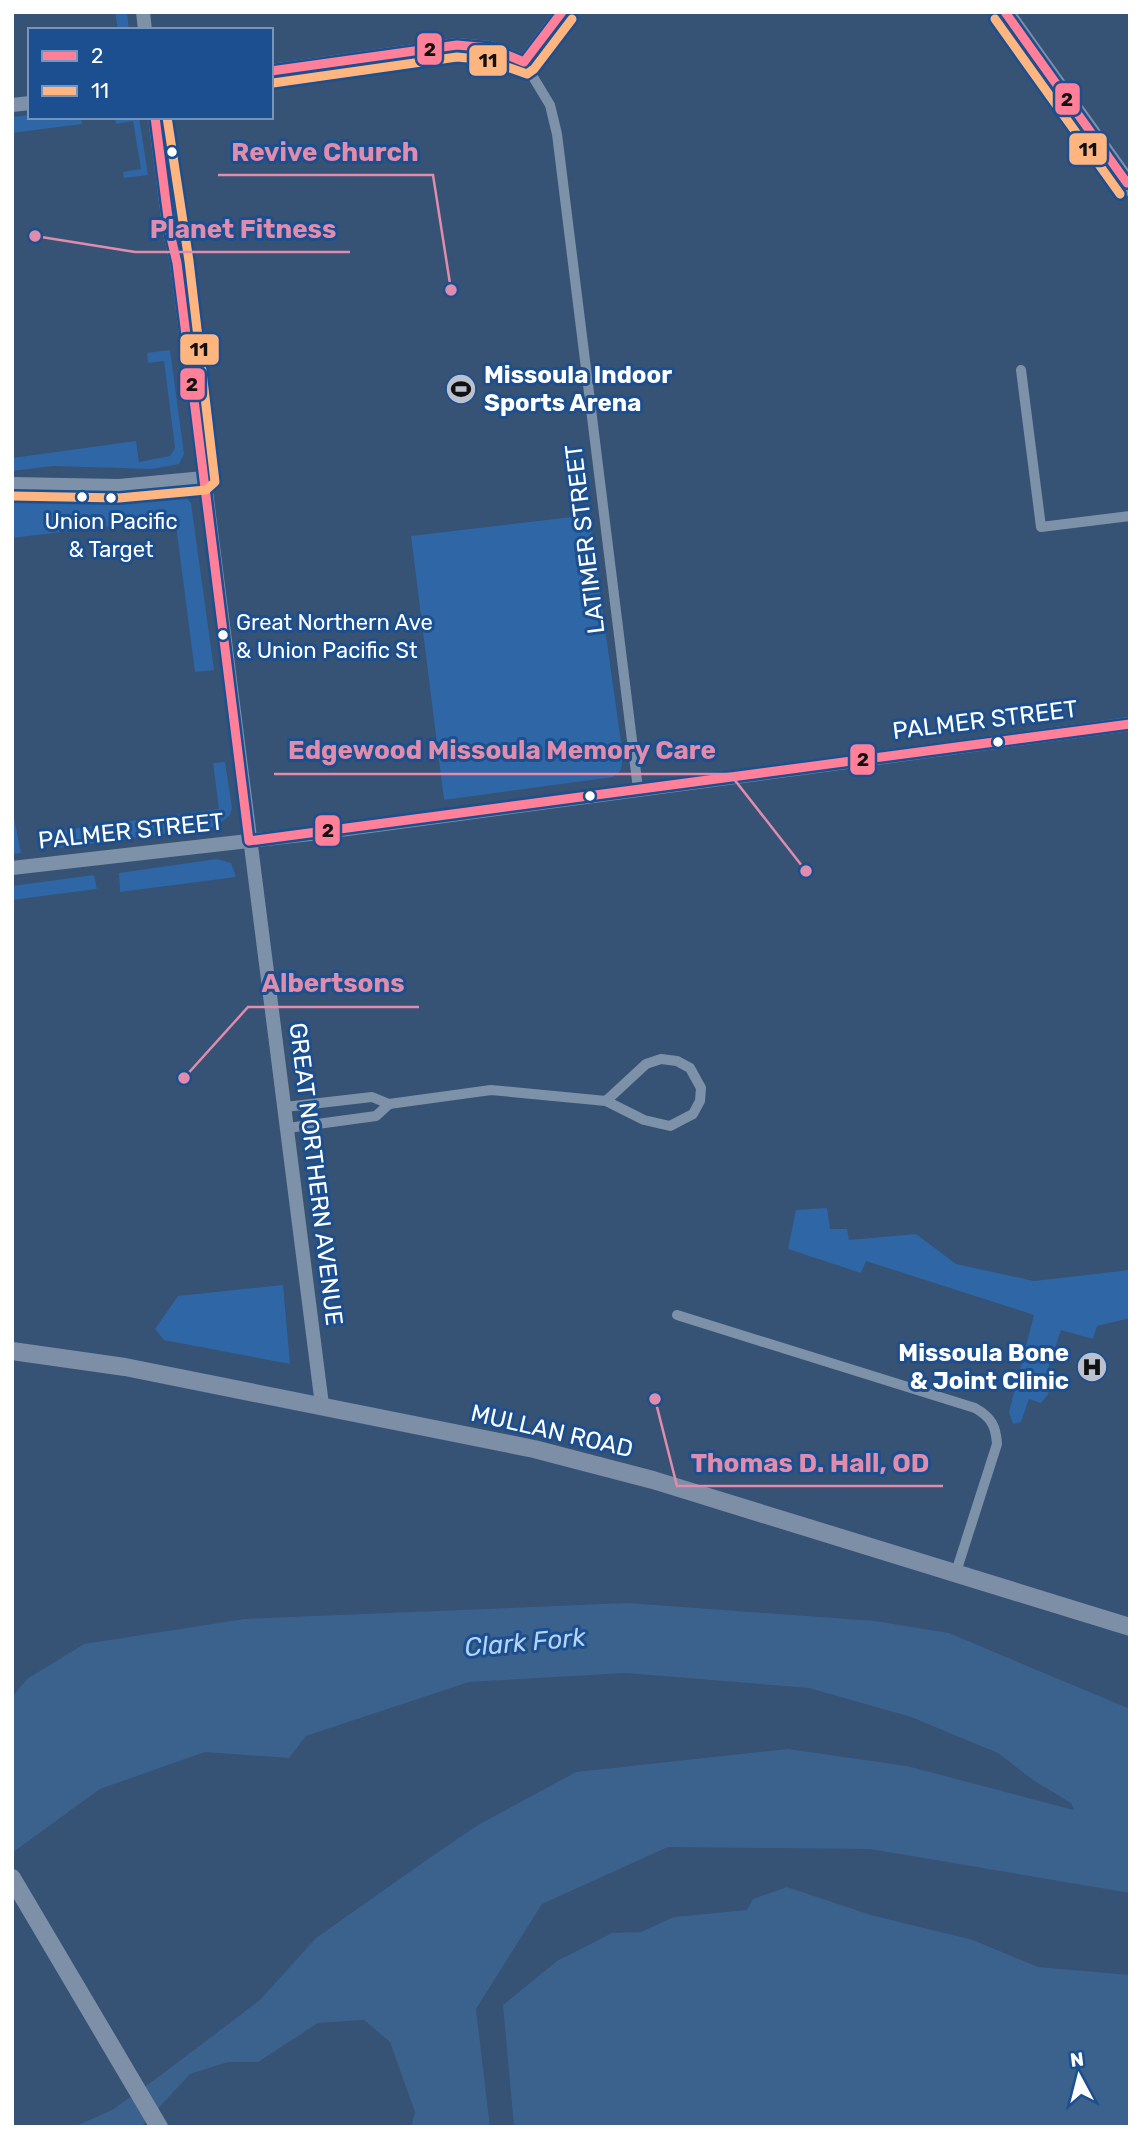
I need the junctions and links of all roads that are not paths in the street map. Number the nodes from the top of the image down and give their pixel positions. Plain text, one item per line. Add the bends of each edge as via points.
1 (562, 12) edge
2 (1005, 12) edge
3 (524, 62) junction
4 (273, 71) edge
5 (155, 119) edge
6 (1129, 183) edge
7 (1021, 370) dead end
8 (204, 478) junction
9 (12, 484) edge
10 (1130, 516) edge
11 (1130, 724) edge
12 (638, 789) junction
13 (249, 841) junction
14 (12, 868) edge
15 (606, 1101) junction
16 (389, 1104) junction
17 (285, 1107) junction
18 (288, 1128) junction
19 (677, 1315) dead end
20 (12, 1338) edge
21 (12, 1351) edge
22 (74, 1358) junction
23 (322, 1405) junction
24 (956, 1572) junction
25 (1130, 1628) edge
26 (12, 1878) edge
27 (159, 2127) edge

1 - 3 street
2 - 6 main road
3 - 4 street via 491,48 457,45
3 - 12 street, LATIMER STREET via 550,106 557,134
5 - 8 street, GREAT NORTHERN AVENUE
7 - 10 street via 1041,527
8 - 9 street via 119,486
8 - 13 street, GREAT NORTHERN AVENUE
11 - 12 street, PALMER STREET
12 - 13 street, PALMER STREET
13 - 14 street, PALMER STREET
13 - 17 street, GREAT NORTHERN AVENUE
15 - 15 street via 644,1120 670,1126 693,1114 701,1088 690,1068 661,1059 646,1064
15 - 16 street via 491,1090
16 - 17 street via 372,1097
16 - 18 street via 376,1116
17 - 18 street, GREAT NORTHERN AVENUE
18 - 23 street, GREAT NORTHERN AVENUE
19 - 24 street via 987,1415 996,1428 997,1444
20 - 22 main road, MULLAN ROAD
21 - 22 main road, MULLAN ROAD
22 - 23 main road, MULLAN ROAD
23 - 24 main road, MULLAN ROAD via 534,1449 653,1480
24 - 25 main road, MULLAN ROAD
26 - 27 highway

